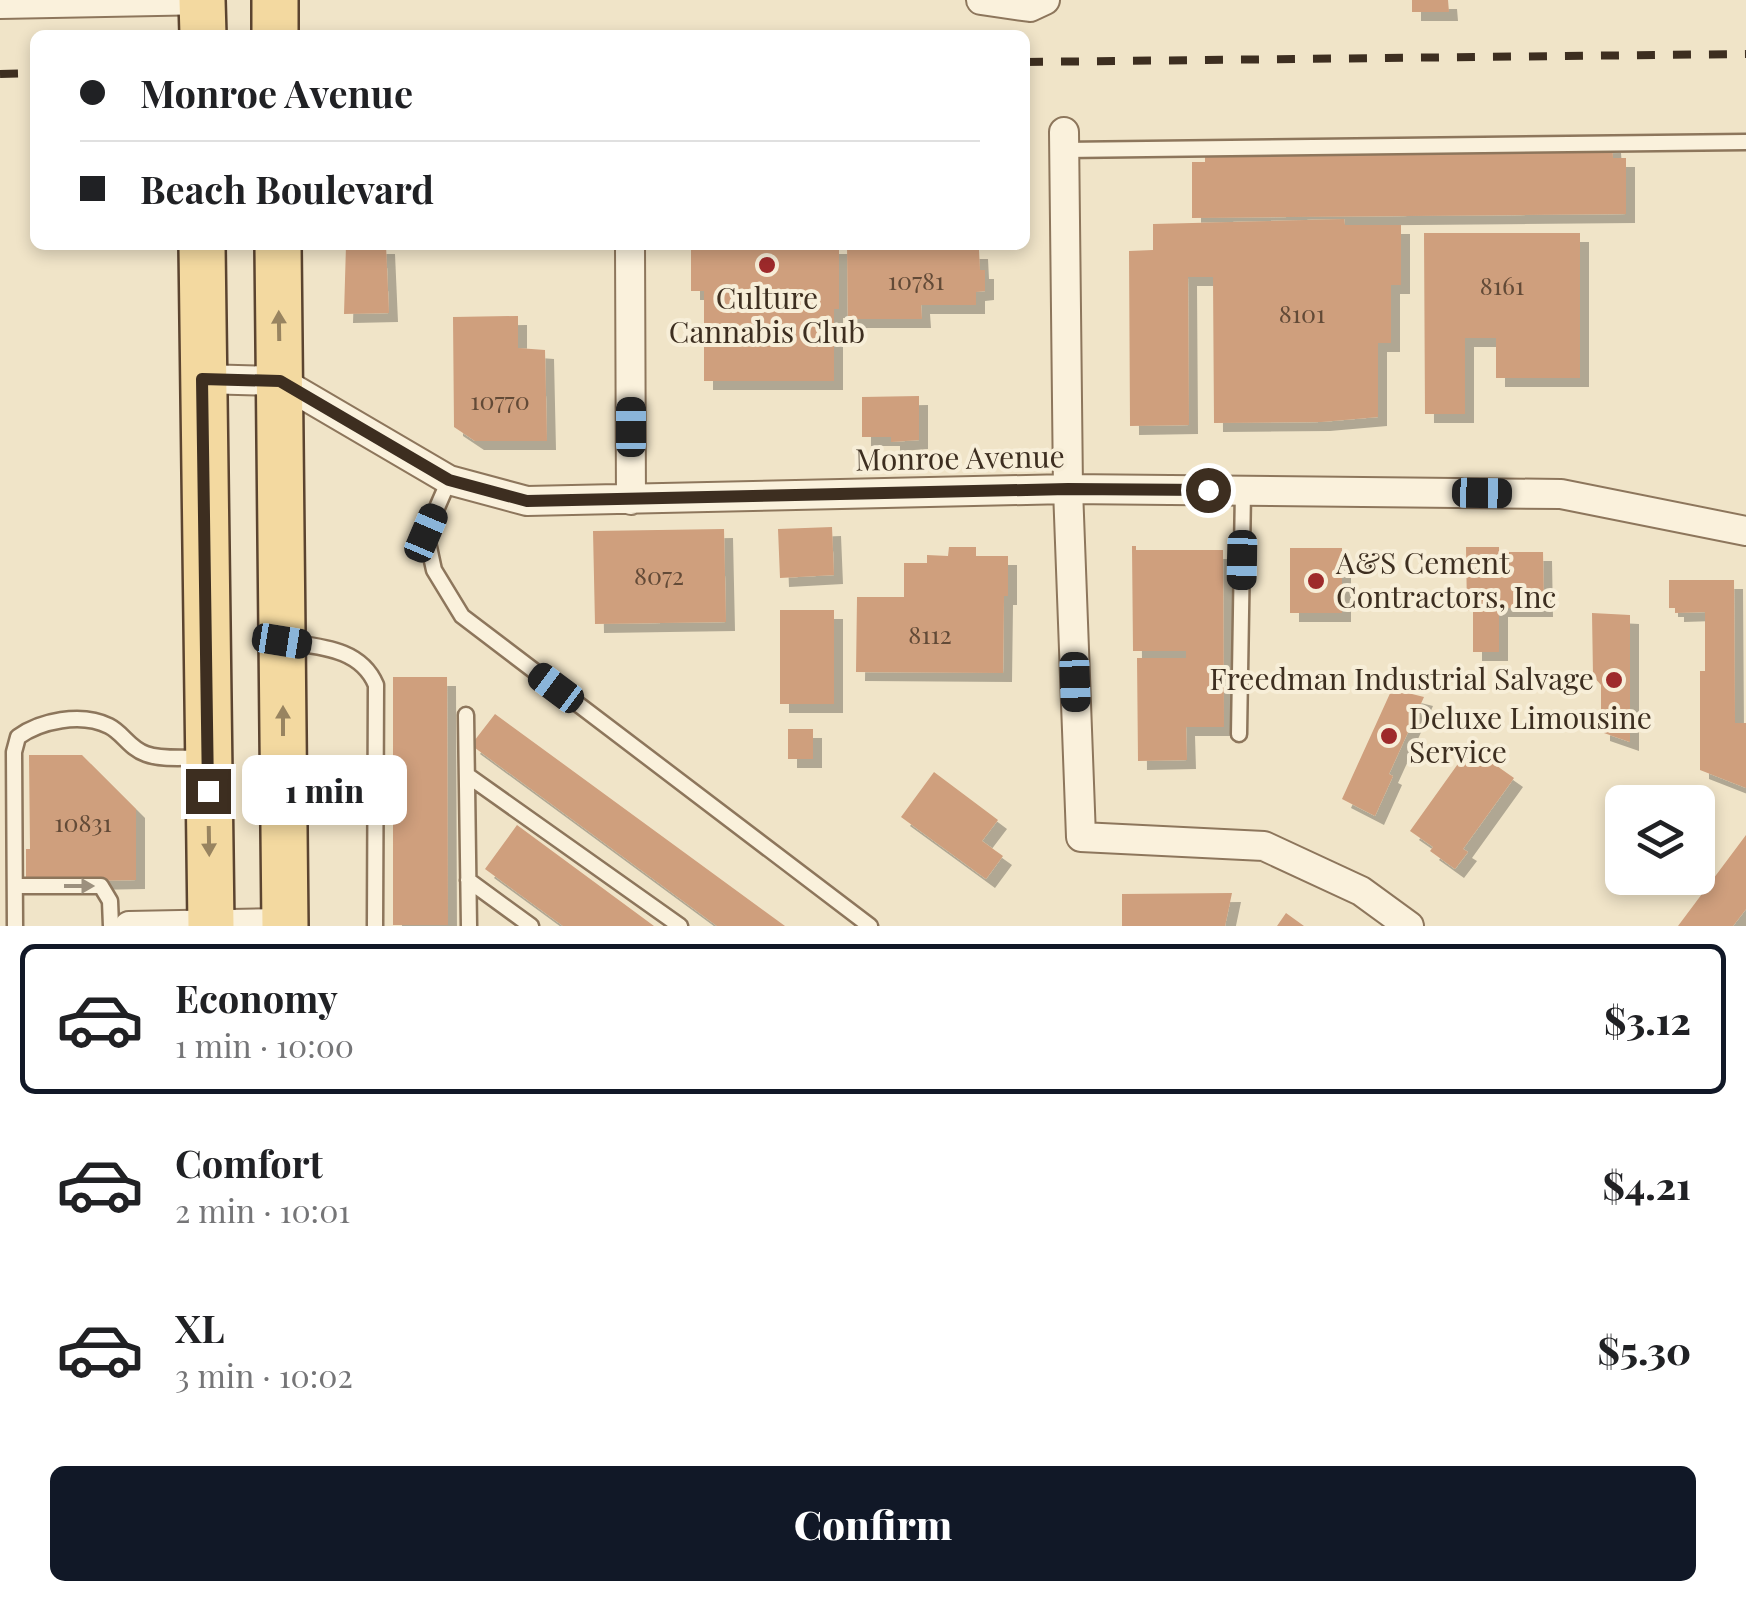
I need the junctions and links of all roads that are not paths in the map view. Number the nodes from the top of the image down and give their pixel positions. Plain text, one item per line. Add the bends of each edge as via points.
1 (202, 0) edge
2 (210, 0) edge
3 (275, 0) edge
4 (981, 0) edge
5 (1045, 0) edge
6 (102, 1) edge
7 (0, 4) edge
8 (203, 30) edge
9 (276, 30) edge
10 (1064, 140) joint
11 (1746, 142) edge
12 (202, 250) edge
13 (278, 250) edge
14 (630, 250) edge
15 (202, 379) junction
16 (280, 381) junction
17 (449, 480) junction
18 (1068, 489) junction
19 (1243, 491) junction
20 (631, 500) junction
21 (1746, 532) edge
22 (282, 641) junction
23 (466, 715) dead end
24 (1239, 734) dead end
25 (208, 758) junction
26 (467, 775) junction
27 (468, 880) junction
28 (15, 886) junction
29 (210, 925) edge
30 (286, 925) edge
31 (15, 926) edge
32 (111, 926) edge
33 (129, 926) edge
34 (375, 926) edge
35 (469, 926) edge
36 (531, 926) edge
37 (680, 926) edge
38 (870, 926) edge
39 (1409, 926) edge

1 - 2 street
1 - 6 street
1 - 8 main road
3 - 9 main road
4 - 5 street via 1030,7
6 - 7 street
10 - 11 lane
10 - 18 street
12 - 15 main road
16 -> 13 main road
14 - 20 street
15 - 16 street, Monroe Avenue
15 - 25 main road
16 - 17 street, Monroe Avenue
16 - 22 main road
17 - 20 street, Monroe Avenue via 527,501
17 - 38 lane via 426,533 434,570 462,616
18 - 19 street, Monroe Avenue
18 - 20 street, Monroe Avenue
18 - 39 street via 1081,837 1264,846 1362,891
19 - 21 street, Monroe Avenue via 1561,494
19 - 24 lane
30 -> 22 main road
22 - 34 lane via 335,649 369,669 376,685
23 - 26 lane
25 - 28 lane via 151,756 110,726 89,721 32,727 14,752
25 -> 29 main road
26 - 27 lane
26 - 37 lane
27 - 35 lane
27 - 36 lane
28 - 31 lane
28 -> 32 lane via 101,886 110,901
29 - 30 street
29 - 33 street

